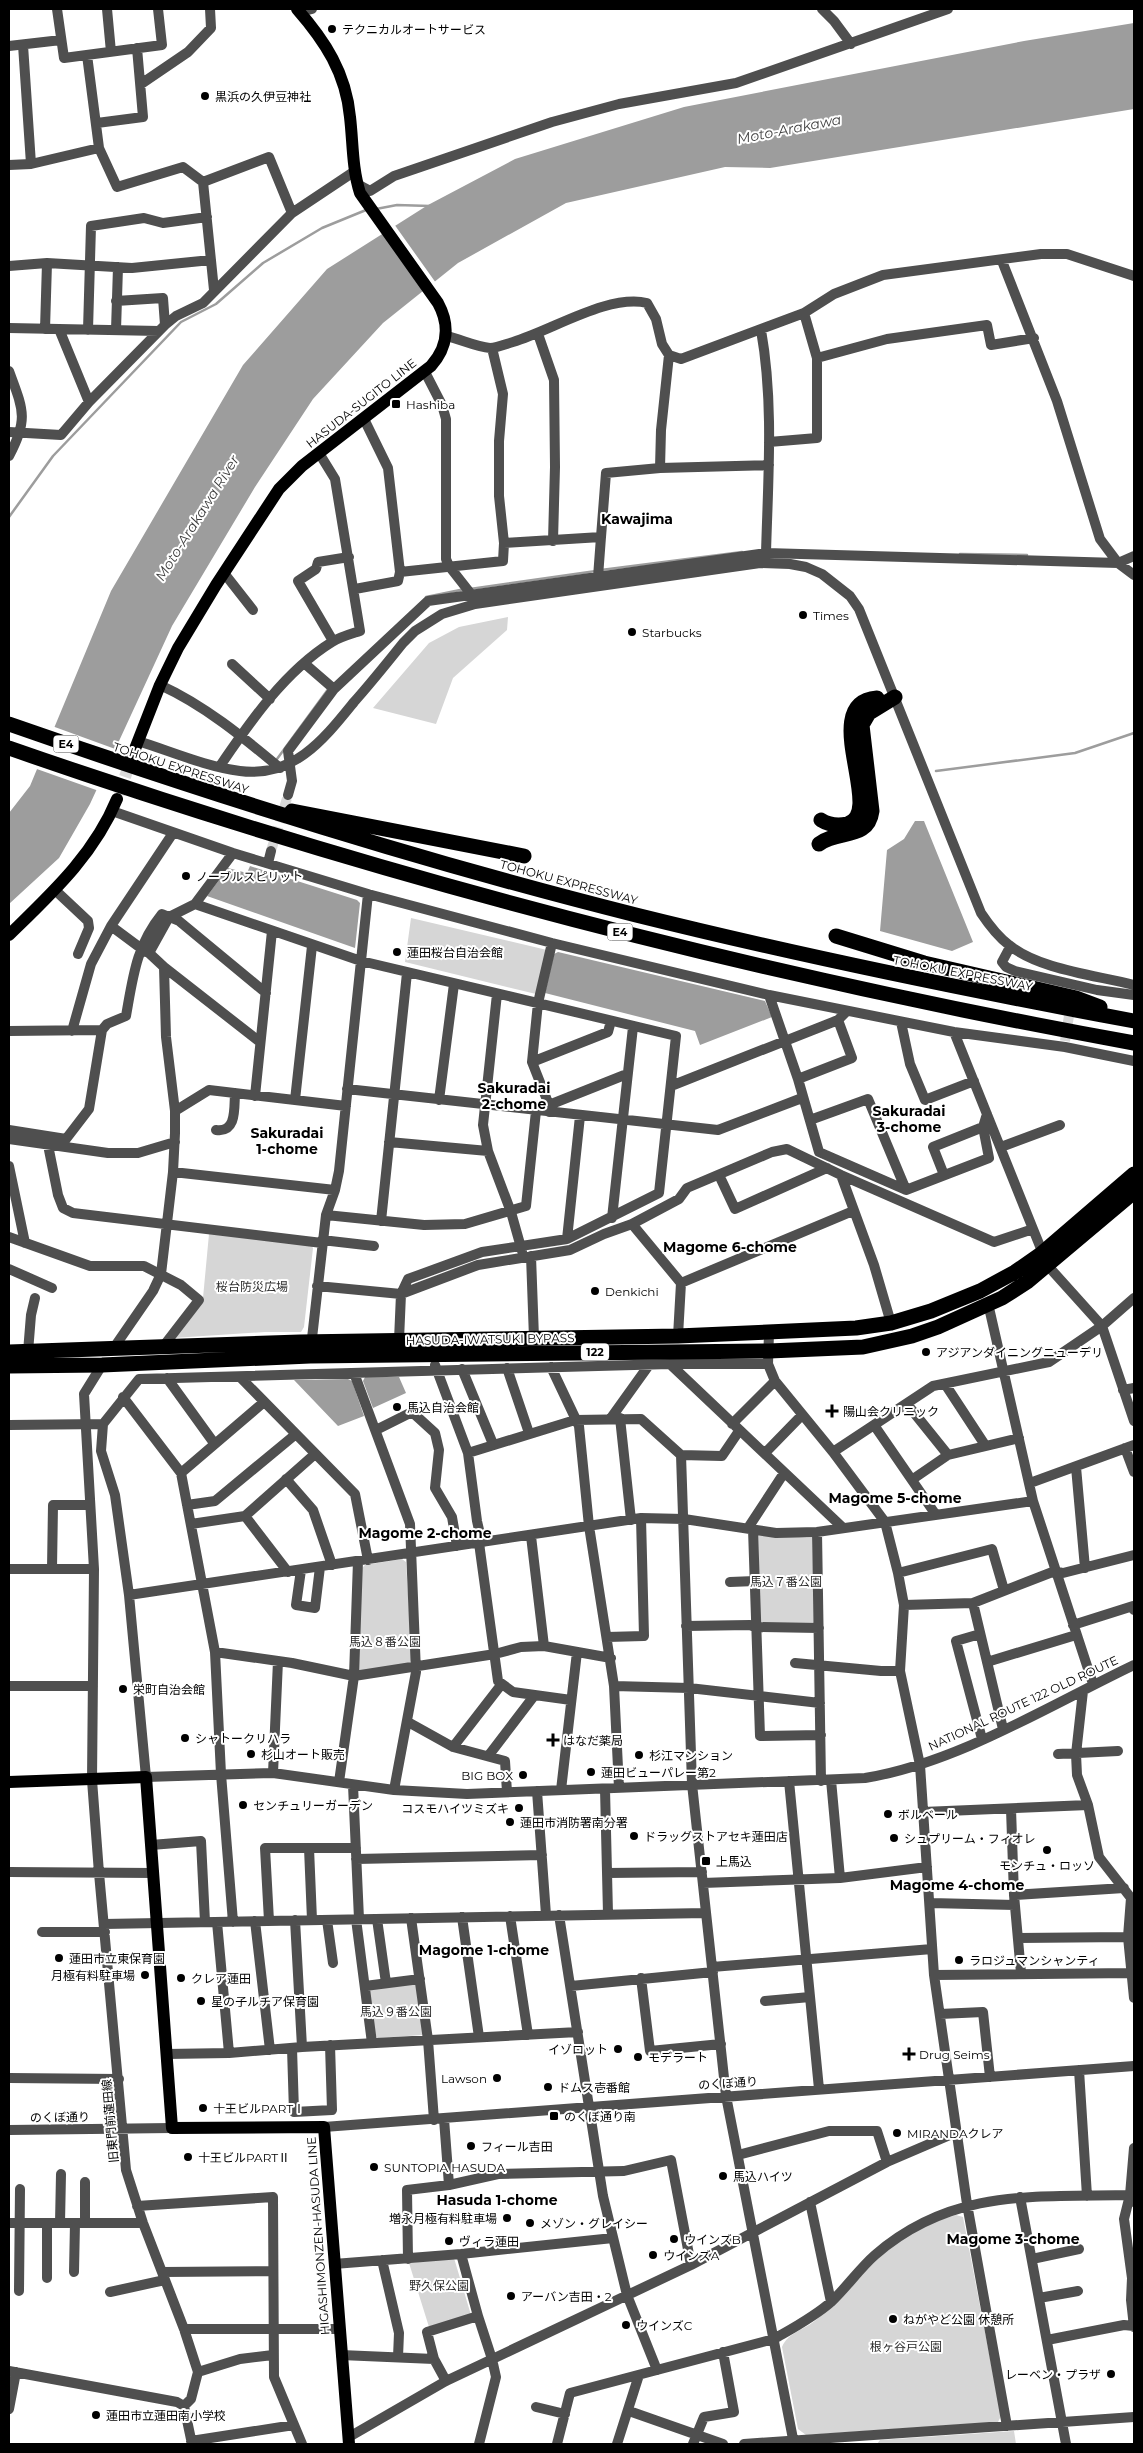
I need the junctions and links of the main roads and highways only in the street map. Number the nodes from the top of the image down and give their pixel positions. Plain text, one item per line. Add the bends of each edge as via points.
1 (303, 10) edge
2 (9, 724) edge
3 (9, 748) edge
4 (128, 759) junction
5 (115, 798) junction
6 (239, 802) junction
7 (821, 820) dead end
8 (819, 844) dead end
9 (524, 856) dead end
10 (9, 935) edge
11 (836, 936) dead end
12 (1134, 1020) edge
13 (1134, 1043) edge
14 (1134, 1174) edge
15 (1134, 1192) edge
16 (1044, 1260) junction
17 (310, 1349) junction
18 (9, 1352) edge
19 (9, 1366) edge
20 (9, 1782) edge
21 (349, 2441) edge

1 - 4 main road, HASUDA-SUGITO LINE via 341,74 349,107 360,192 438,303 446,322 446,336 441,353 425,372 319,453 279,489 185,635
2 - 4 highway, TOHOKU EXPRESSWAY / E4
3 - 5 highway, E4
4 - 6 highway, TOHOKU EXPRESSWAY / E4
5 - 10 main road via 86,855
5 - 13 highway, E4 via 736,962 914,1002
6 - 9 highway
6 - 12 highway, TOHOKU EXPRESSWAY / E4 via 635,915 936,984
7 - 8 highway via 836,825 856,818 860,804 851,733 853,716 857,709 872,699 895,697 869,713 862,725 872,811 868,824 858,832 827,838
11 - 12 highway via 924,962 1076,998
14 - 16 highway, HASUDA-IWATSUKI BYPASS / 122
15 - 16 highway, HASUDA-IWATSUKI BYPASS / 122
16 - 17 highway, HASUDA-IWATSUKI BYPASS / 122 via 931,1312 856,1328 678,1336 399,1340
16 - 17 highway, HASUDA-IWATSUKI BYPASS / 122 via 1027,1282 987,1306 912,1336 872,1345 769,1357 433,1354
17 - 18 highway, HASUDA-IWATSUKI BYPASS / 122
17 - 19 highway, HASUDA-IWATSUKI BYPASS / 122 via 102,1365
20 - 21 main road, HIGASHIMONZEN-HASUDA LINE via 146,1777 172,2128 324,2128

